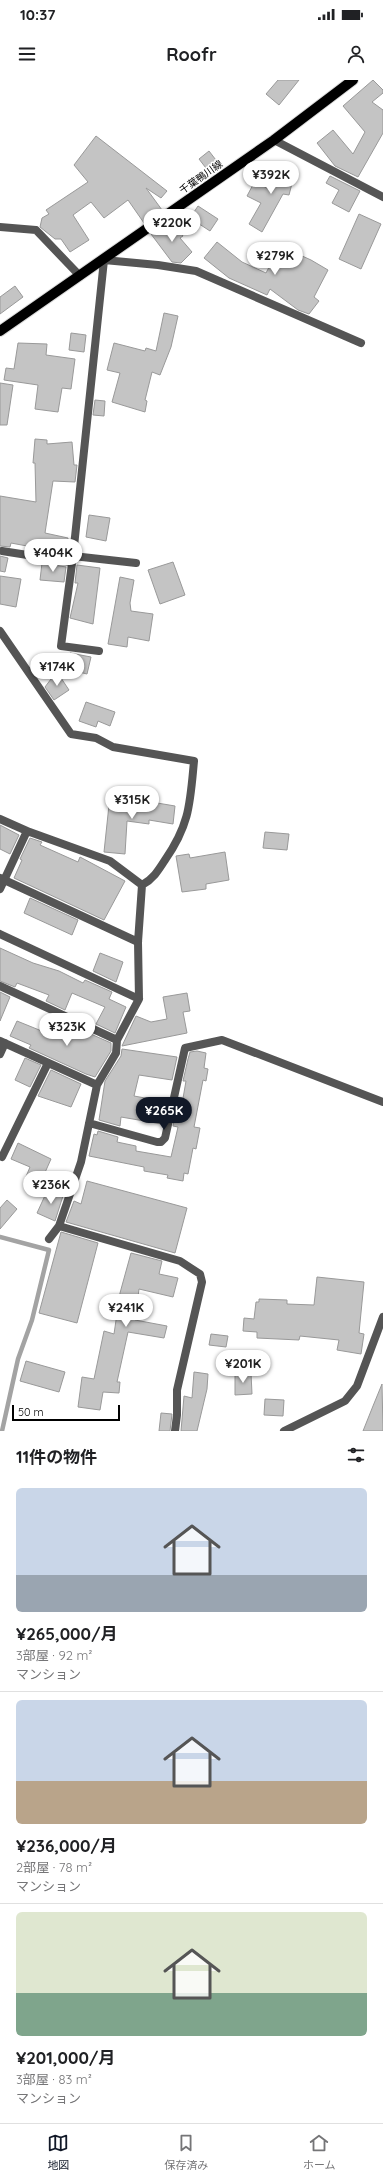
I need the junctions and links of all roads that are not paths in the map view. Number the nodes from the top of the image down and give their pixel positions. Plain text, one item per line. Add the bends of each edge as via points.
1 (353, 80) edge
2 (274, 140) junction
3 (383, 197) edge
4 (0, 228) edge
5 (104, 260) junction
6 (80, 276) junction
7 (0, 331) edge
8 (361, 343) dead end
9 (2, 551) dead end
10 (73, 559) junction
11 (136, 563) dead end
12 (0, 631) edge
13 (99, 651) dead end
14 (0, 819) edge
15 (27, 832) junction
16 (2, 879) edge
17 (142, 885) junction
18 (0, 889) edge
19 (0, 934) edge
20 (138, 942) junction
21 (0, 986) edge
22 (139, 999) junction
23 (117, 1040) junction
24 (2, 1042) edge
25 (0, 1054) edge
26 (48, 1063) junction
27 (97, 1085) junction
28 (383, 1102) edge
29 (89, 1123) junction
30 (2, 1157) dead end
31 (59, 1226) junction
32 (49, 1239) dead end
33 (383, 1317) edge
34 (175, 1431) edge
35 (284, 1431) edge

1 - 2 main road, 千葉鴨川線
2 - 3 street
2 - 5 main road, 千葉鴨川線
4 - 6 street via 36,230
5 - 6 main road, 千葉鴨川線
5 - 8 street via 158,265 196,272
5 - 10 street
6 - 7 main road, 千葉鴨川線 via 44,298
9 - 10 street
10 - 11 street
10 - 13 street via 61,646
12 - 17 street via 71,734 96,738 113,747 194,761 187,819 179,840 154,876
14 - 15 street
15 - 16 street
15 - 17 street via 110,861
16 - 18 street
16 - 20 street
17 - 20 street
19 - 22 street
20 - 22 street
21 - 23 street
22 - 23 street
23 - 27 street via 116,1053
24 - 25 street
24 - 26 street
26 - 27 street
26 - 30 street
27 - 29 street
28 - 29 street via 222,1040 185,1048 165,1138 161,1142
29 - 31 street via 81,1162
31 - 32 street
31 - 34 street via 180,1261 200,1274 202,1282 177,1390 178,1415
33 - 35 street via 352,1395 345,1401

